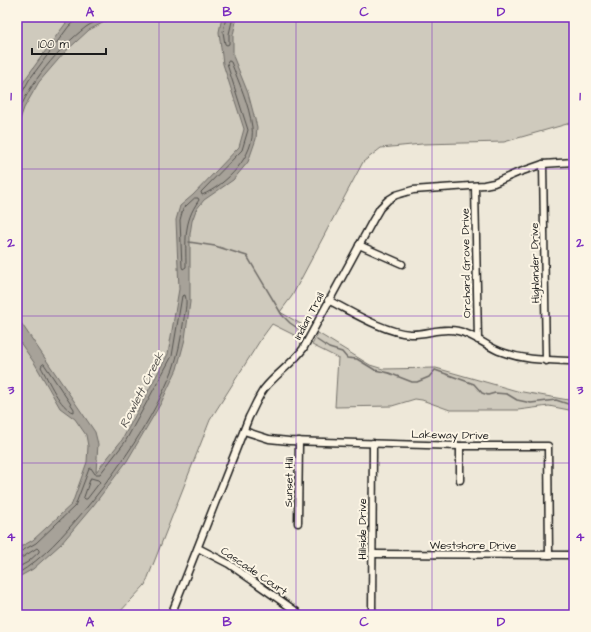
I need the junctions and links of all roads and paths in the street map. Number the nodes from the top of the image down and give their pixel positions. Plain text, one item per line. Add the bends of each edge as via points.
1 (574, 162) edge
2 (543, 164) junction
3 (475, 186) junction
4 (359, 245) junction
5 (402, 264) dead end
6 (328, 300) junction
7 (478, 340) junction
8 (546, 361) junction
9 (574, 361) edge
10 (244, 431) junction
11 (299, 441) junction
12 (373, 443) junction
13 (460, 446) junction
14 (460, 480) dead end
15 (298, 523) dead end
16 (198, 548) junction
17 (372, 554) junction
18 (549, 555) junction
19 (574, 555) edge
20 (297, 612) dead end
21 (172, 614) edge
22 (372, 615) edge

1 - 2 street, Indian Trail
2 - 3 street, Indian Trail via 494,183
2 - 8 street, Highlander Drive
3 - 4 street, Indian Trail via 424,189 396,195 380,208
3 - 7 street, Orchard Grove Drive
4 - 5 street
4 - 6 street, Indian Trail
6 - 7 street via 396,331 410,334 437,330 460,331
6 - 10 street, Indian Trail via 296,359 263,390
7 - 8 street via 516,356
8 - 9 street
10 - 11 street, Lakeway Drive via 269,439
10 - 16 street, Indian Trail
11 - 12 street, Lakeway Drive
11 - 15 street, Sunset Hill
12 - 13 street, Lakeway Drive
12 - 17 street, Hillside Drive
13 - 14 street
13 - 18 street, Lakeway Drive via 548,446
16 - 20 street, Cascade Court via 230,564
16 - 21 street, Indian Trail
17 - 18 street, Westshore Drive
17 - 22 street, Hillside Drive
18 - 19 street, Westshore Drive

